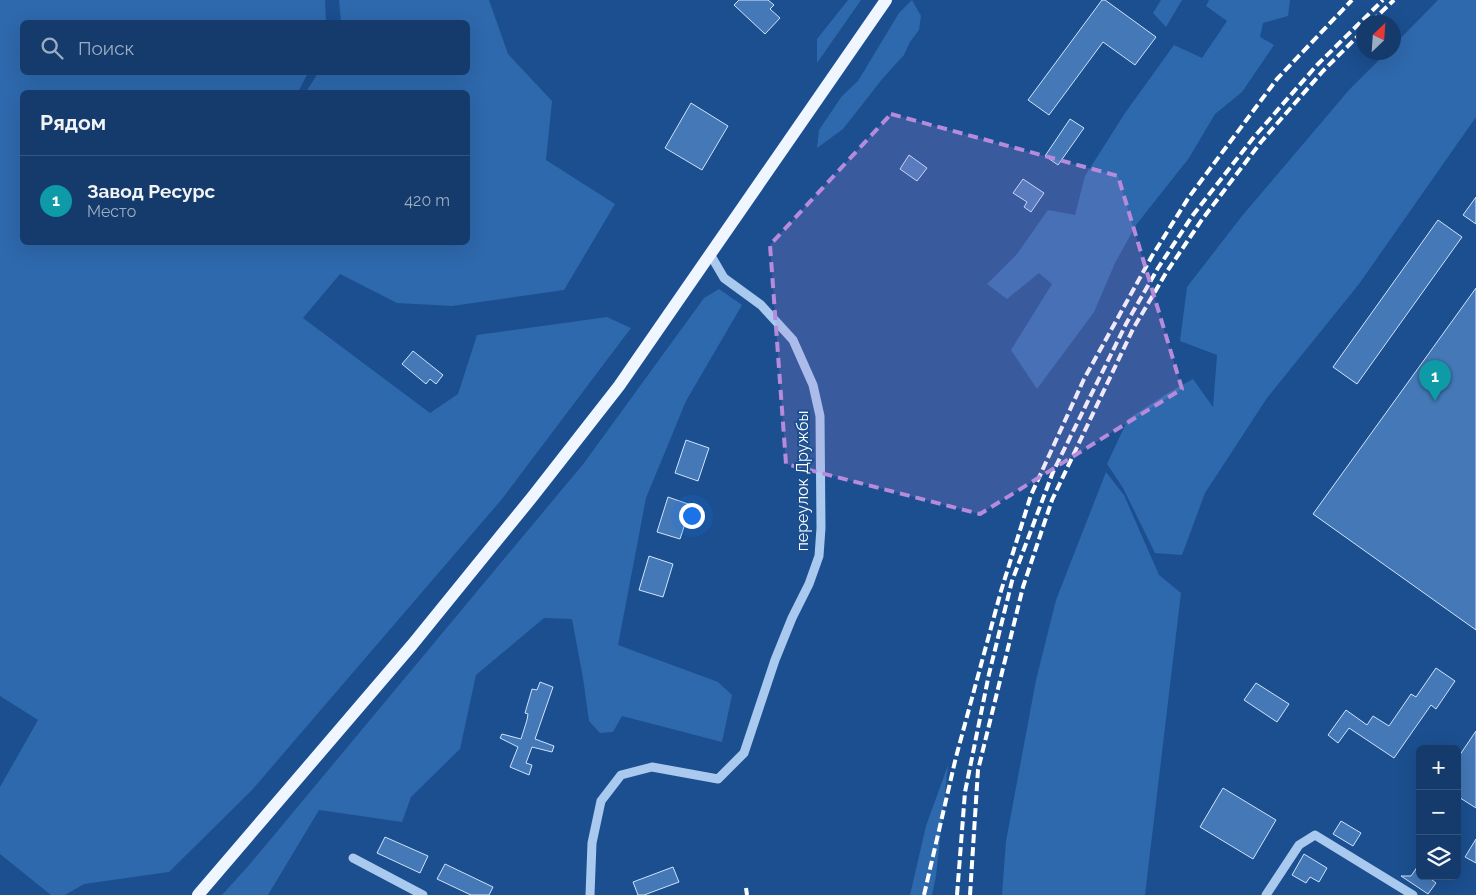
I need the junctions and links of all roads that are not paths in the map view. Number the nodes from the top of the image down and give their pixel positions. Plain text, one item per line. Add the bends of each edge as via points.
1 (886, 0) edge
2 (710, 254) junction
3 (353, 858) dead end
4 (198, 895) edge
5 (423, 895) edge
6 (590, 895) edge
7 (1266, 895) edge
8 (1413, 895) edge

1 - 2 main road
2 - 4 main road via 619,386 534,496 412,645
2 - 6 street, переулок Дружбы via 724,278 761,305 794,340 813,385 820,416 819,556 775,660 744,752 718,779 652,767 621,775 601,801 592,843
3 - 5 street
7 - 8 street via 1299,845 1315,835

